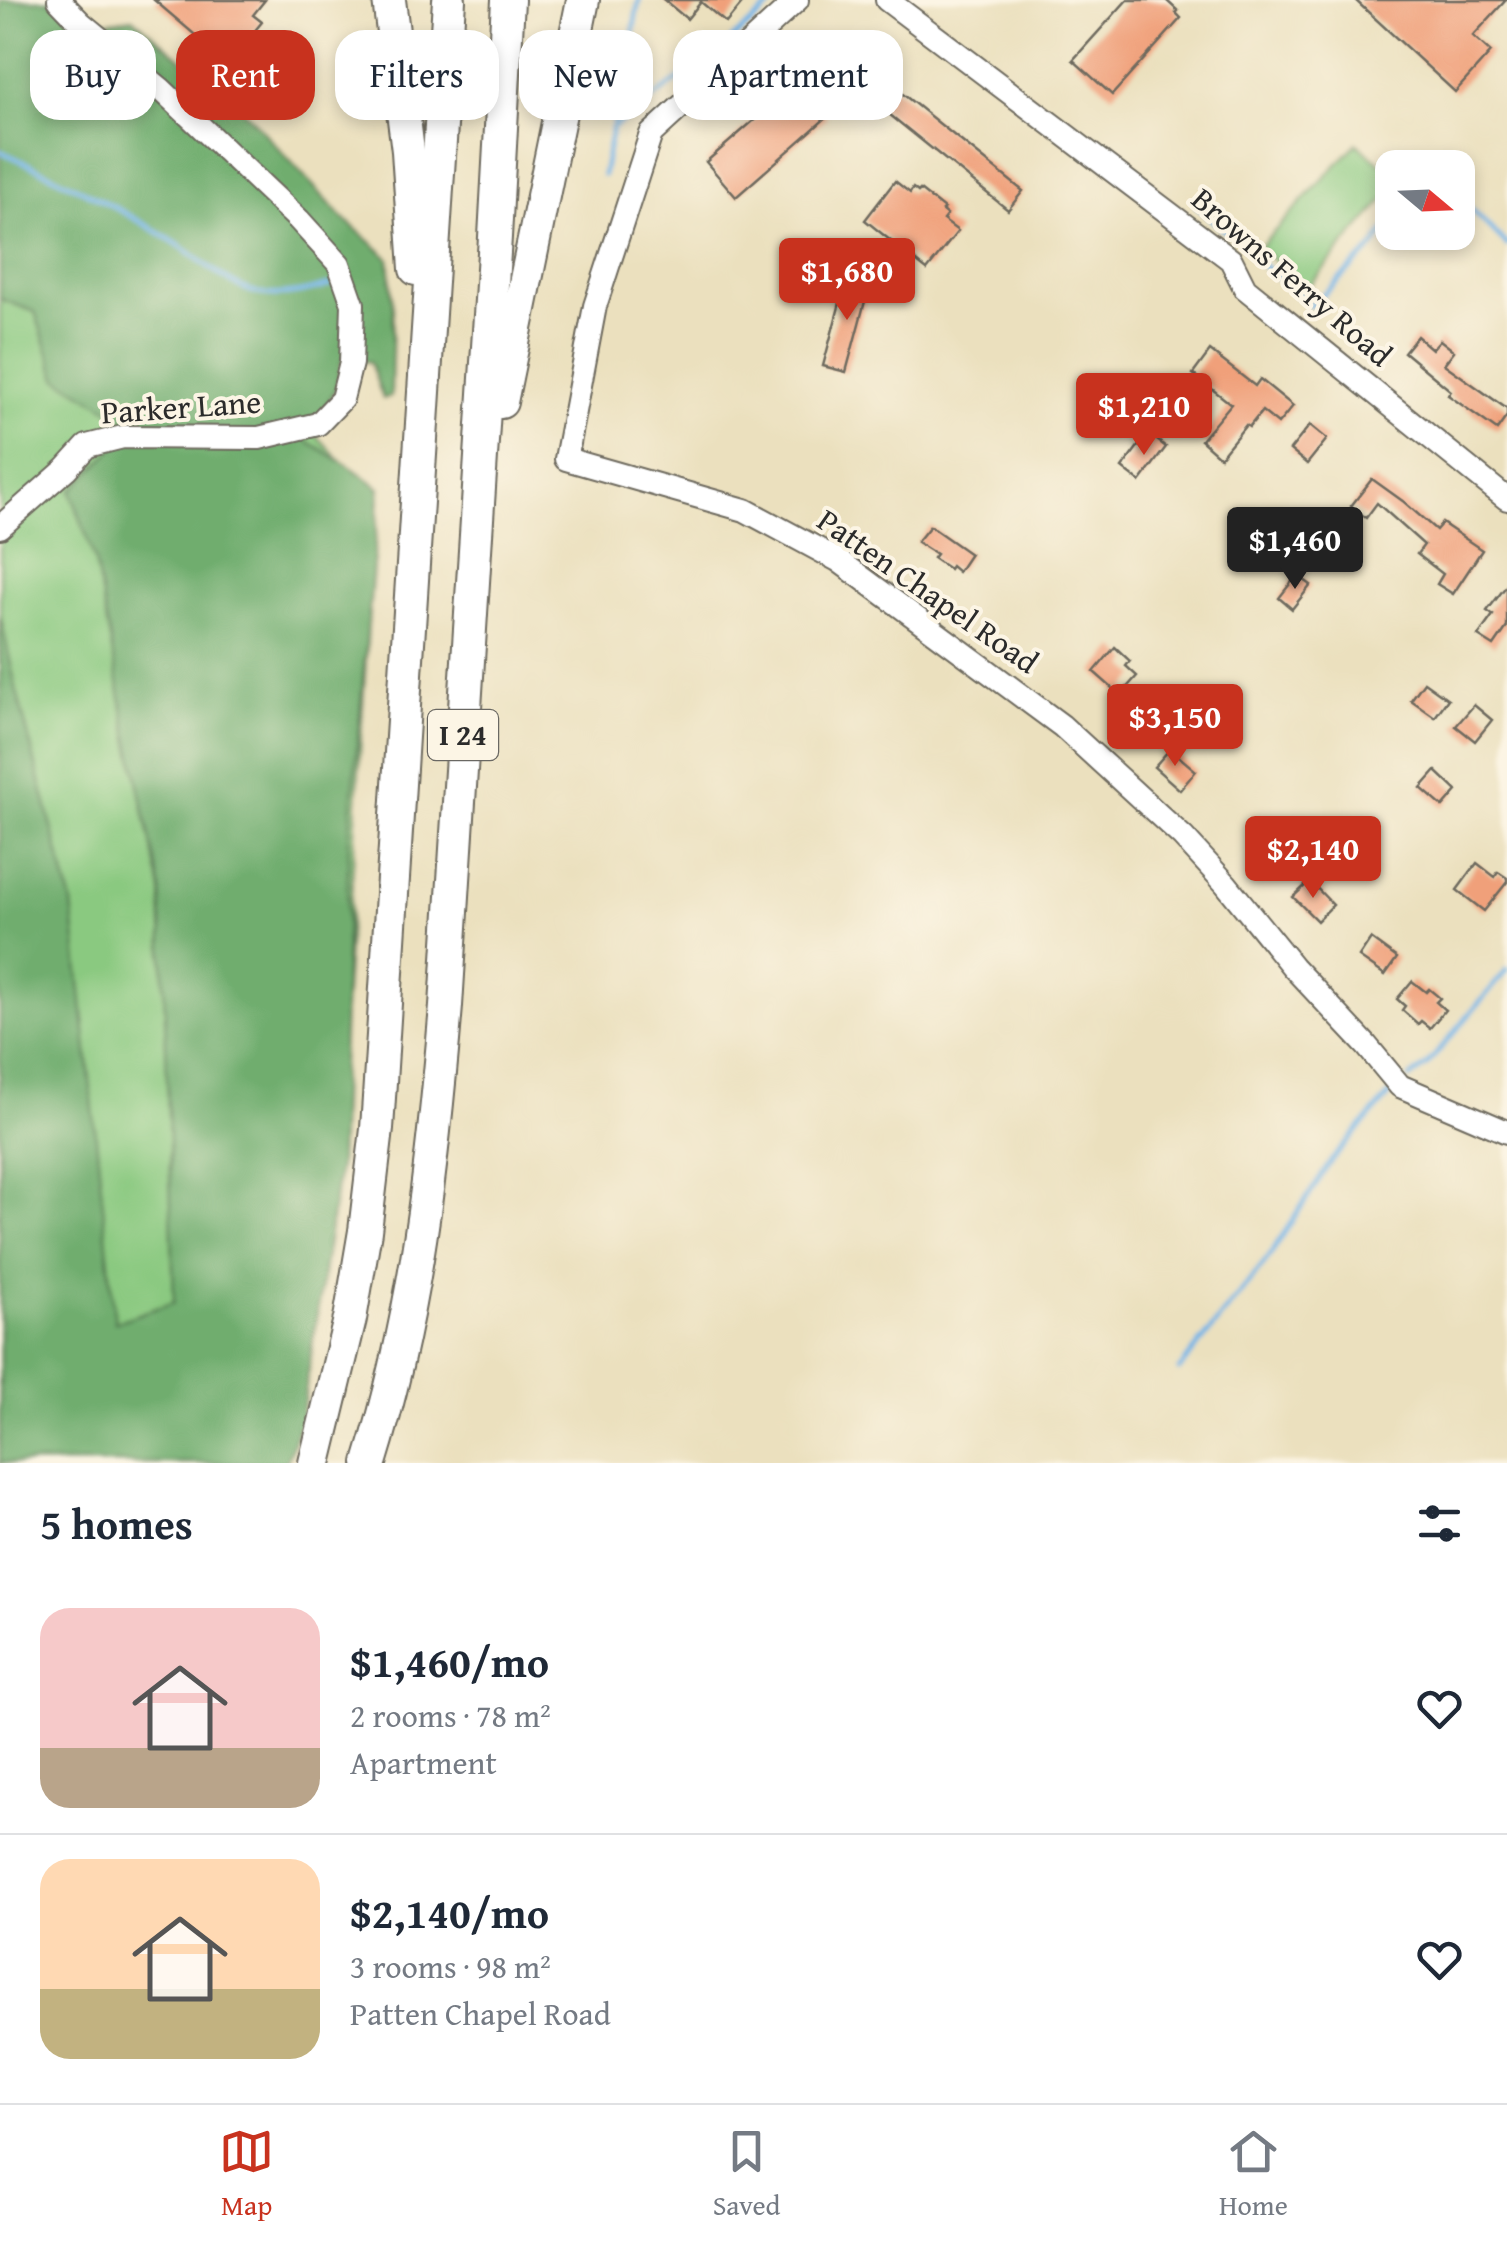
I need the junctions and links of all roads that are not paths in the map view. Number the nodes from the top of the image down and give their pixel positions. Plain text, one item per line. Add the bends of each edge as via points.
1 (59, 0) edge
2 (389, 0) edge
3 (449, 0) edge
4 (508, 0) edge
5 (583, 0) edge
6 (798, 0) edge
7 (886, 0) edge
8 (429, 338) junction
9 (1507, 499) edge
10 (476, 524) junction
11 (0, 527) edge
12 (1507, 1132) edge
13 (315, 1463) edge
14 (370, 1463) edge

1 - 11 street, Parker Lane via 339,264 353,304 350,363 342,399 318,424 259,438 123,437 87,446
2 - 8 highway via 416,272
3 - 8 highway, I 24
4 - 10 highway, I 24
5 - 10 highway
6 - 12 street, Patten Chapel Road via 651,134 595,306 566,459 745,510 838,560 1062,726 1156,812 1400,1086
7 - 9 street, Browns Ferry Road via 1232,260 1244,288
8 - 13 highway, I 24 via 378,1130 350,1319
10 - 14 highway, I 24 via 436,1115 413,1284

